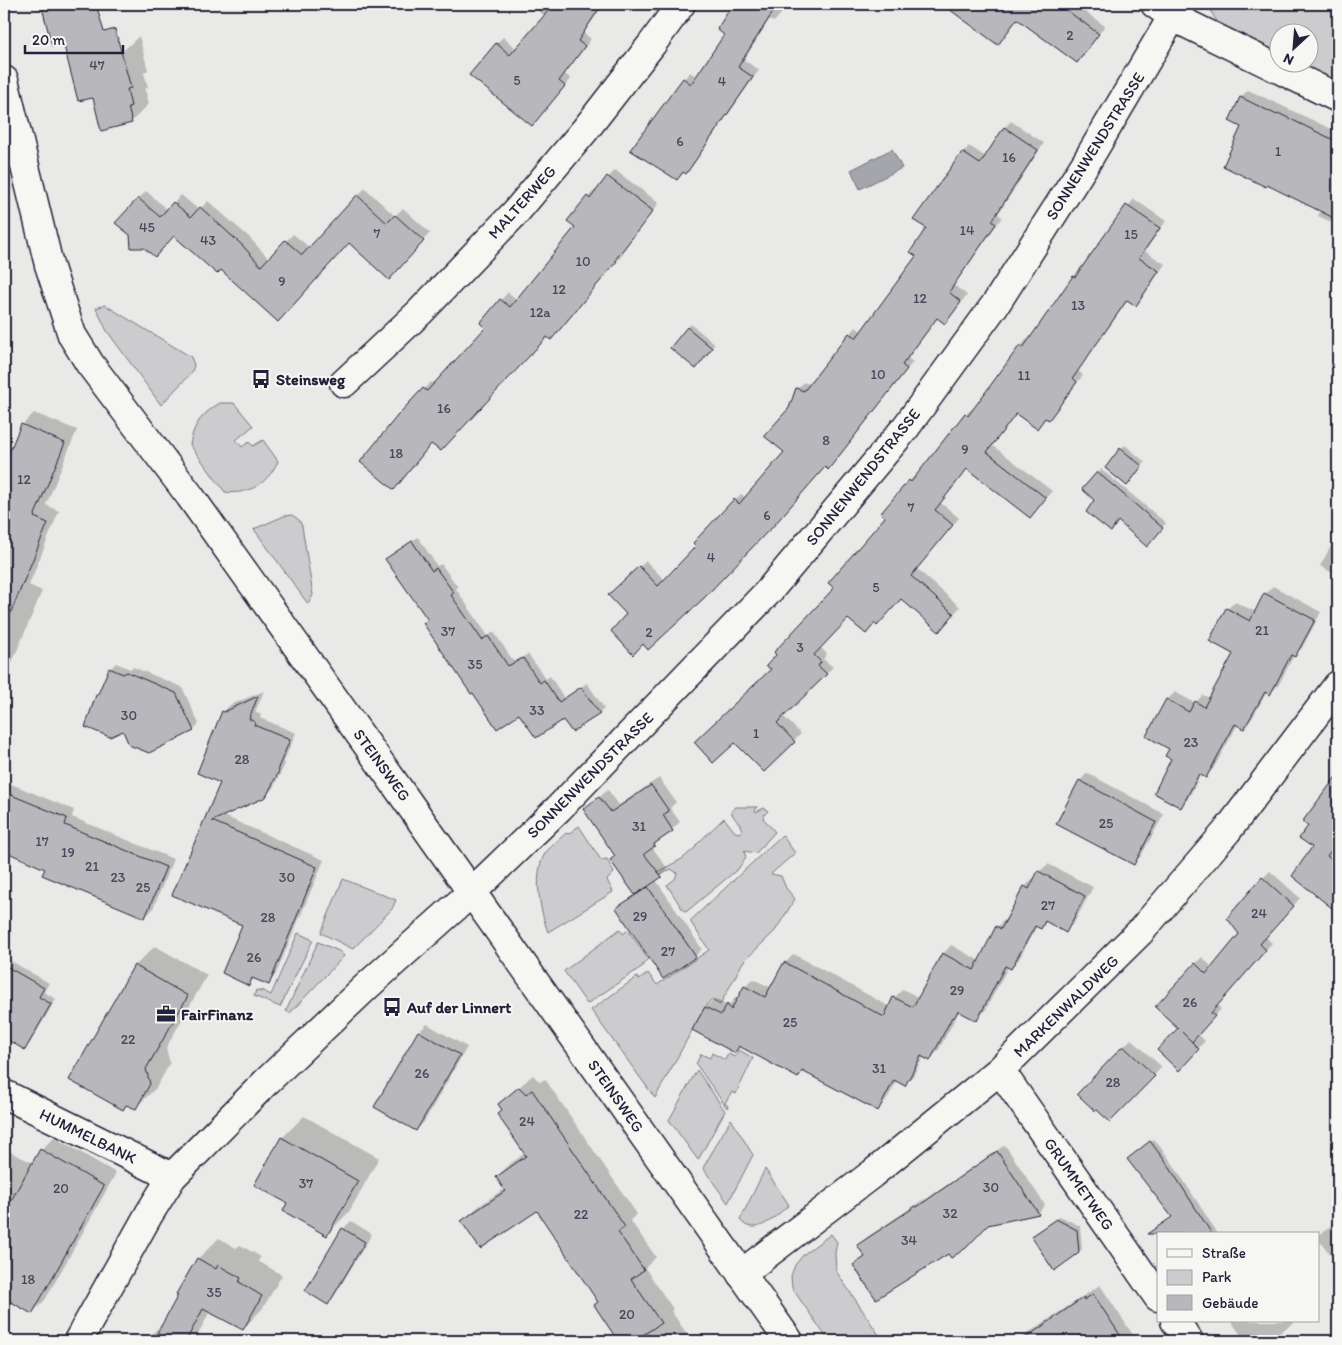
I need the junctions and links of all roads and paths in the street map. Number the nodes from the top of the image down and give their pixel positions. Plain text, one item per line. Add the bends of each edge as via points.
1 (681, 4) edge
2 (1170, 8) edge
3 (4, 80) edge
4 (1338, 98) edge
5 (344, 383) dead end
6 (1338, 685) edge
7 (472, 892) junction
8 (1000, 1070) junction
9 (4, 1094) edge
10 (172, 1177) junction
11 (741, 1274) junction
12 (1157, 1296) edge
13 (1176, 1322) edge
14 (78, 1341) edge
15 (789, 1341) edge
16 (1189, 1341) edge

1 - 5 street, MALTERWEG via 585,130 515,213 420,312
2 - 4 street
2 - 7 street, SONNENWENDSTRASSE via 1087,161 997,302 906,427 768,592 559,808
3 - 7 street, STEINSWEG via 49,264 72,335
6 - 8 street, MARKENWALDWEG via 1227,831 1140,932
7 - 10 street via 367,986
7 - 11 street, STEINSWEG
8 - 11 street, MARKENWALDWEG
8 - 12 street, GRUMMETWEG
9 - 10 street, HUMMELBANK
10 - 14 street
11 - 15 street, STEINSWEG
13 - 16 street

